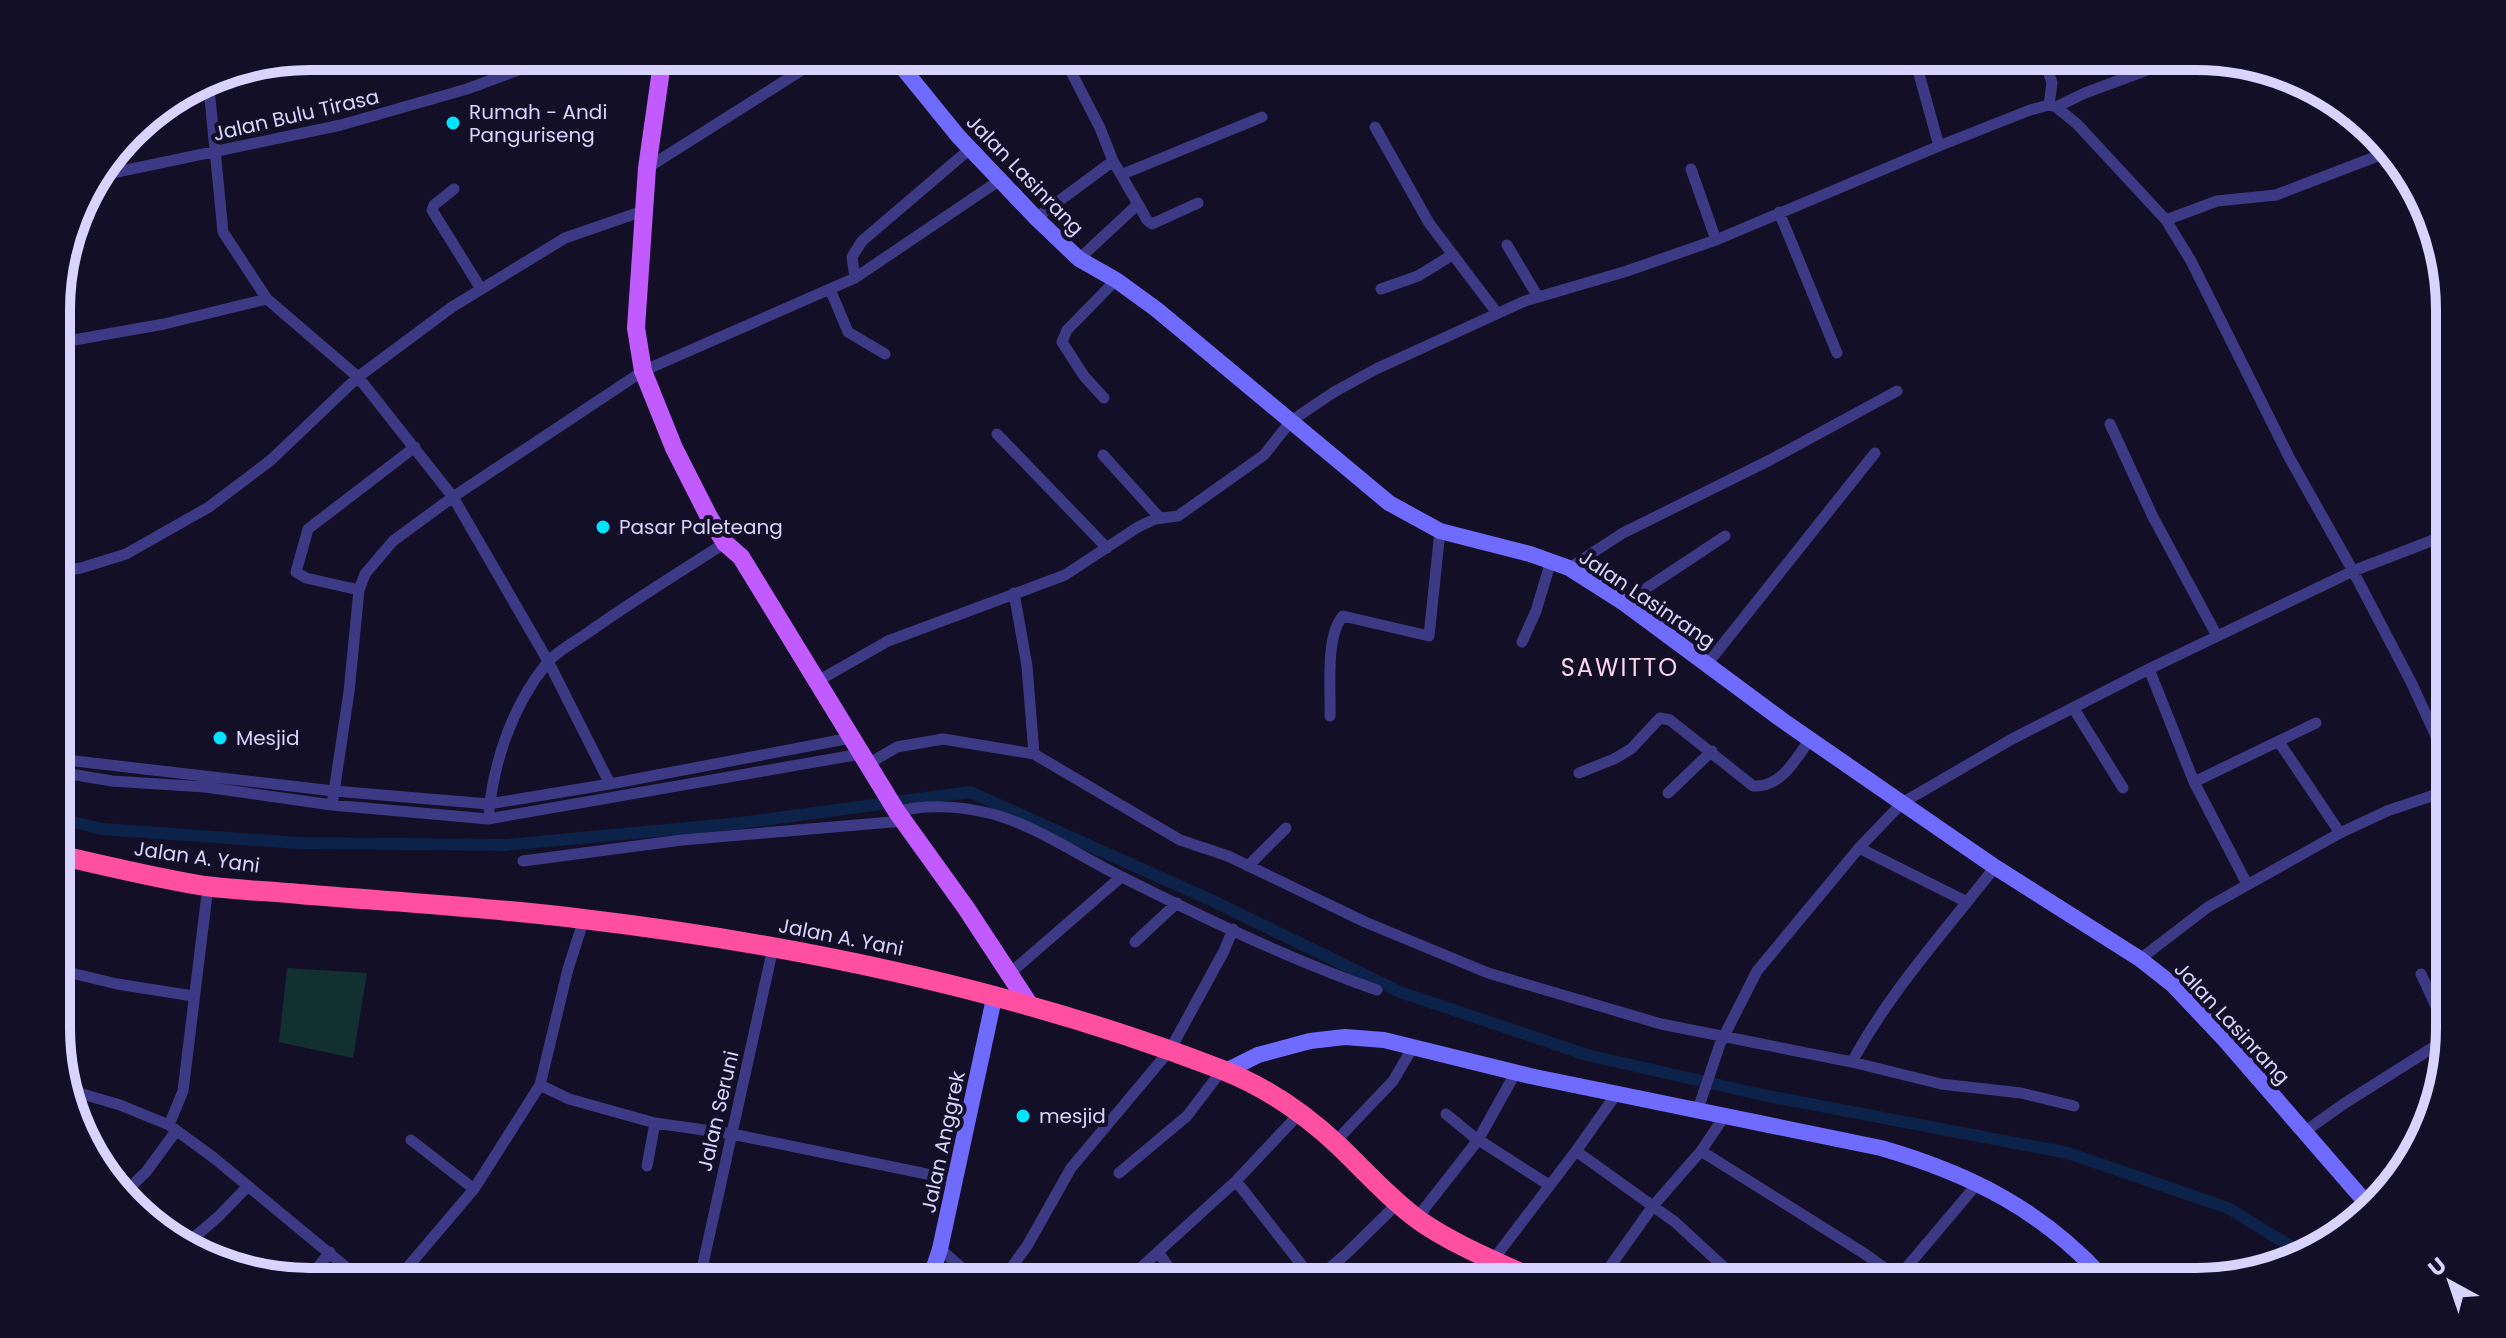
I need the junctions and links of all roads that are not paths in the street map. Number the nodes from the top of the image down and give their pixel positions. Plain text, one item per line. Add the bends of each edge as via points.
1 (1918, 70) edge
2 (2048, 70) edge
3 (2147, 70) edge
4 (511, 71) edge
5 (661, 71) edge
6 (801, 71) edge
7 (904, 71) edge
8 (1070, 71) edge
9 (210, 92) edge
10 (2052, 106) junction
11 (1262, 117) dead end
12 (1375, 127) dead end
13 (1939, 146) junction
14 (971, 148) junction
15 (216, 153) junction
16 (2379, 155) edge
17 (1113, 161) junction
18 (647, 168) junction
19 (1691, 169) dead end
20 (112, 173) edge
21 (1123, 174) junction
22 (1000, 180) junction
23 (454, 189) dead end
24 (1198, 203) dead end
25 (1138, 204) junction
26 (643, 211) junction
27 (1779, 212) junction
28 (1036, 218) junction
29 (2166, 220) junction
30 (1716, 240) junction
31 (1507, 245) dead end
32 (1452, 255) junction
33 (1079, 259) junction
34 (855, 278) junction
35 (1116, 280) junction
36 (481, 289) junction
37 (830, 289) junction
38 (1381, 289) dead end
39 (1538, 297) junction
40 (267, 299) junction
41 (1497, 313) junction
42 (71, 341) edge
43 (1837, 353) dead end
44 (885, 354) dead end
45 (643, 371) junction
46 (358, 377) junction
47 (1897, 391) dead end
48 (1104, 398) dead end
49 (1291, 421) junction
50 (2110, 424) dead end
51 (997, 434) dead end
52 (415, 447) junction
53 (1875, 453) dead end
54 (1103, 455) dead end
55 (453, 497) junction
56 (1160, 518) junction
57 (1440, 531) junction
58 (1725, 536) dead end
59 (2436, 539) edge
60 (725, 543) junction
61 (1107, 548) junction
62 (1551, 561) junction
63 (1569, 568) junction
64 (71, 570) edge
65 (2353, 571) junction
66 (359, 590) junction
67 (1014, 593) junction
68 (1624, 603) junction
69 (2217, 636) junction
70 (1522, 642) dead end
71 (548, 661) junction
72 (1708, 663) junction
73 (2149, 669) junction
74 (816, 682) junction
75 (2074, 709) junction
76 (1330, 716) dead end
77 (2316, 723) dead end
78 (2436, 736) edge
79 (1810, 739) junction
80 (2279, 742) junction
81 (1712, 751) junction
82 (1034, 754) junction
83 (864, 758) junction
84 (70, 760) edge
85 (1579, 773) dead end
86 (70, 774) edge
87 (253, 781) junction
88 (2194, 782) junction
89 (610, 784) junction
90 (2123, 788) dead end
91 (334, 791) junction
92 (1668, 793) dead end
93 (251, 794) junction
94 (2436, 794) edge
95 (1902, 803) junction
96 (489, 804) junction
97 (332, 805) junction
98 (898, 814) junction
99 (488, 819) junction
100 (1286, 828) dead end
101 (2340, 833) junction
102 (1859, 848) junction
103 (70, 858) edge
104 (523, 861) dead end
105 (1248, 866) junction
106 (1995, 867) junction
107 (1121, 877) junction
108 (2247, 884) junction
109 (208, 886) junction
110 (1967, 902) junction
111 (1177, 903) junction
112 (584, 919) junction
113 (1233, 929) junction
114 (1135, 942) dead end
115 (773, 948) junction
116 (2140, 959) junction
117 (70, 974) edge
118 (1009, 974) junction
119 (2421, 974) dead end
120 (1377, 990) dead end
121 (995, 994) junction
122 (193, 996) junction
123 (1029, 1004) junction
124 (2436, 1008) edge
125 (1721, 1041) junction
126 (2435, 1044) edge
127 (1413, 1047) junction
128 (1170, 1050) junction
129 (1852, 1062) junction
130 (1224, 1070) junction
131 (1516, 1072) junction
132 (540, 1085) junction
133 (79, 1093) edge
134 (1617, 1093) junction
135 (1700, 1104) junction
136 (2074, 1106) dead end
137 (1300, 1113) junction
138 (1446, 1114) dead end
139 (1726, 1114) junction
140 (655, 1123) junction
141 (172, 1128) junction
142 (2304, 1132) junction
143 (732, 1134) junction
144 (411, 1140) dead end
145 (1478, 1140) junction
146 (1335, 1142) junction
147 (1576, 1151) junction
148 (1701, 1151) junction
149 (647, 1166) dead end
150 (1119, 1173) dead end
151 (956, 1180) junction
152 (1236, 1181) junction
153 (1978, 1183) junction
154 (1549, 1185) junction
155 (248, 1186) junction
156 (130, 1187) edge
157 (474, 1189) junction
158 (2363, 1200) edge
159 (1398, 1203) junction
160 (1653, 1206) junction
161 (1417, 1218) junction
162 (194, 1238) edge
163 (940, 1249) junction
164 (330, 1252) junction
165 (1158, 1252) junction
166 (1493, 1260) junction
167 (1303, 1267) edge
168 (1330, 1267) edge
169 (1486, 1267) edge
170 (1509, 1267) edge
171 (1609, 1267) edge
172 (1724, 1267) edge
173 (1882, 1267) edge
174 (1909, 1267) edge
175 (2094, 1267) edge
176 (317, 1268) edge
177 (348, 1268) edge
178 (407, 1268) edge
179 (702, 1268) edge
180 (934, 1268) edge
181 (961, 1268) edge
182 (1011, 1268) edge
183 (1141, 1268) edge
184 (1169, 1268) edge

1 - 13 street
2 - 10 street
3 - 10 street
4 - 15 street, Jalan Bulu Tirasa via 377,115
5 - 18 main road
6 - 18 street
7 - 14 street, Jalan Lasinrang
8 - 17 street
9 - 15 street
10 - 13 street
10 - 29 street via 2077,124
11 - 21 street
12 - 32 street
13 - 27 street
14 - 22 street, Jalan Lasinrang
14 - 34 street via 862,241 852,257
15 - 20 street, Jalan Bulu Tirasa
15 - 40 street via 223,232
16 - 29 street via 2276,195 2217,201
17 - 21 street
17 - 28 street
18 - 26 main road
19 - 30 street
21 - 25 street
22 - 28 street, Jalan Lasinrang
22 - 34 street
23 - 36 street via 432,210
24 - 25 street via 1152,224
25 - 33 street
26 - 36 street via 565,238
26 - 45 main road via 635,320
27 - 30 street
27 - 43 street
28 - 33 street, Jalan Lasinrang
29 - 65 street
30 - 39 street
31 - 39 street
32 - 38 street via 1418,276
32 - 41 street
33 - 35 street, Jalan Lasinrang
34 - 37 street
35 - 48 street via 1067,330 1062,342
35 - 49 street, Jalan Lasinrang
36 - 46 street
37 - 44 street via 848,332
37 - 45 street
39 - 41 street
40 - 42 street
40 - 46 street
41 - 49 street via 1376,369
45 - 55 street
45 - 60 main road via 674,448
46 - 52 street
46 - 64 street via 271,460 209,507 126,554
47 - 63 street via 1623,533
49 - 56 street via 1264,455 1178,516
49 - 57 street, Jalan Lasinrang via 1389,503
50 - 69 street
51 - 61 street
52 - 55 street
52 - 66 street via 306,531 296,572
53 - 72 street
54 - 56 street
55 - 66 street via 393,541 365,574
55 - 71 street
56 - 61 street
57 - 62 street, Jalan Lasinrang
57 - 76 street via 1429,636 1343,616 1332,645
58 - 68 street
59 - 65 street
60 - 71 street
60 - 74 main road via 741,557
61 - 67 street via 1072,572
62 - 63 street, Jalan Lasinrang
62 - 70 street
63 - 68 street, Jalan Lasinrang
65 - 69 street
65 - 78 street
66 - 91 street
67 - 74 street via 888,641
67 - 82 street
68 - 72 street, Jalan Lasinrang
69 - 73 street
71 - 89 street
71 - 96 street via 507,735
72 - 79 street, Jalan Lasinrang
73 - 75 street
73 - 88 street
74 - 83 main road
75 - 90 street
75 - 95 street
77 - 80 street
79 - 81 street via 1780,777 1765,786 1753,786
79 - 95 street, Jalan Lasinrang
80 - 88 street
80 - 101 street
81 - 85 street via 1660,718 1631,749
81 - 92 street
82 - 83 street via 943,739
82 - 105 street via 1180,840
83 - 89 street
83 - 98 main road
83 - 99 street
84 - 87 street
86 - 93 street
87 - 91 street
87 - 93 street
88 - 108 street
89 - 96 street
91 - 96 street
91 - 97 street
93 - 97 street
94 - 101 street
95 - 102 street
95 - 106 street, Jalan Lasinrang
96 - 99 street
97 - 99 street
98 - 104 street via 782,833
98 - 107 street via 943,807 990,813
98 - 118 main road
100 - 105 street
101 - 108 street
102 - 110 street
102 - 125 street via 1757,971
103 - 109 highway, Jalan A. Yani
105 - 125 street via 1488,973
106 - 110 street
106 - 116 street, Jalan Lasinrang
107 - 111 street
107 - 118 street
108 - 116 street
109 - 112 highway, Jalan A. Yani
109 - 122 street
110 - 129 street via 1901,982
111 - 113 street
111 - 114 street
112 - 115 highway, Jalan A. Yani
112 - 132 street
113 - 120 street
113 - 128 street
115 - 121 highway, Jalan A. Yani
115 - 143 street, Jalan Seruni
116 - 142 street, Jalan Lasinrang via 2195,1007
117 - 122 street
118 - 123 main road
119 - 124 street
121 - 123 highway, Jalan A. Yani
121 - 151 street, Jalan Anggrek
122 - 141 street via 183,1091
123 - 128 highway, Jalan A. Yani
125 - 129 street
125 - 135 street
126 - 142 street
127 - 130 street via 1358,1037 1310,1041
127 - 131 street
127 - 146 street via 1393,1081
128 - 130 highway, Jalan A. Yani
128 - 182 street via 1071,1168
129 - 136 street via 1941,1084 2021,1093
130 - 137 highway, Jalan A. Yani
130 - 150 street via 1187,1116
131 - 134 street
131 - 145 street
132 - 140 street via 569,1099
132 - 157 street
133 - 141 street
134 - 135 street
134 - 147 street
135 - 139 street
137 - 146 highway, Jalan A. Yani
137 - 152 street
138 - 145 street
139 - 148 street
139 - 153 street via 1881,1148
140 - 143 street
140 - 149 street
141 - 155 street
141 - 156 street via 146,1172
142 - 158 street, Jalan Lasinrang
143 - 151 street
143 - 179 street, Jalan Seruni
144 - 157 street
145 - 154 street
145 - 161 street
146 - 159 highway, Jalan A. Yani
147 - 154 street
147 - 160 street
148 - 160 street
148 - 173 street
151 - 163 street, Jalan Anggrek
152 - 165 street
152 - 167 street
153 - 174 street
153 - 175 street via 2054,1230
154 - 166 street
155 - 162 street
155 - 164 street
157 - 178 street
159 - 161 highway, Jalan A. Yani
159 - 168 street
160 - 171 street
160 - 172 street
161 - 166 highway, Jalan A. Yani
163 - 180 street, Jalan Anggrek
163 - 181 street
164 - 176 street
164 - 177 street
165 - 183 street
165 - 184 street
166 - 169 street
166 - 170 highway, Jalan A. Yani

